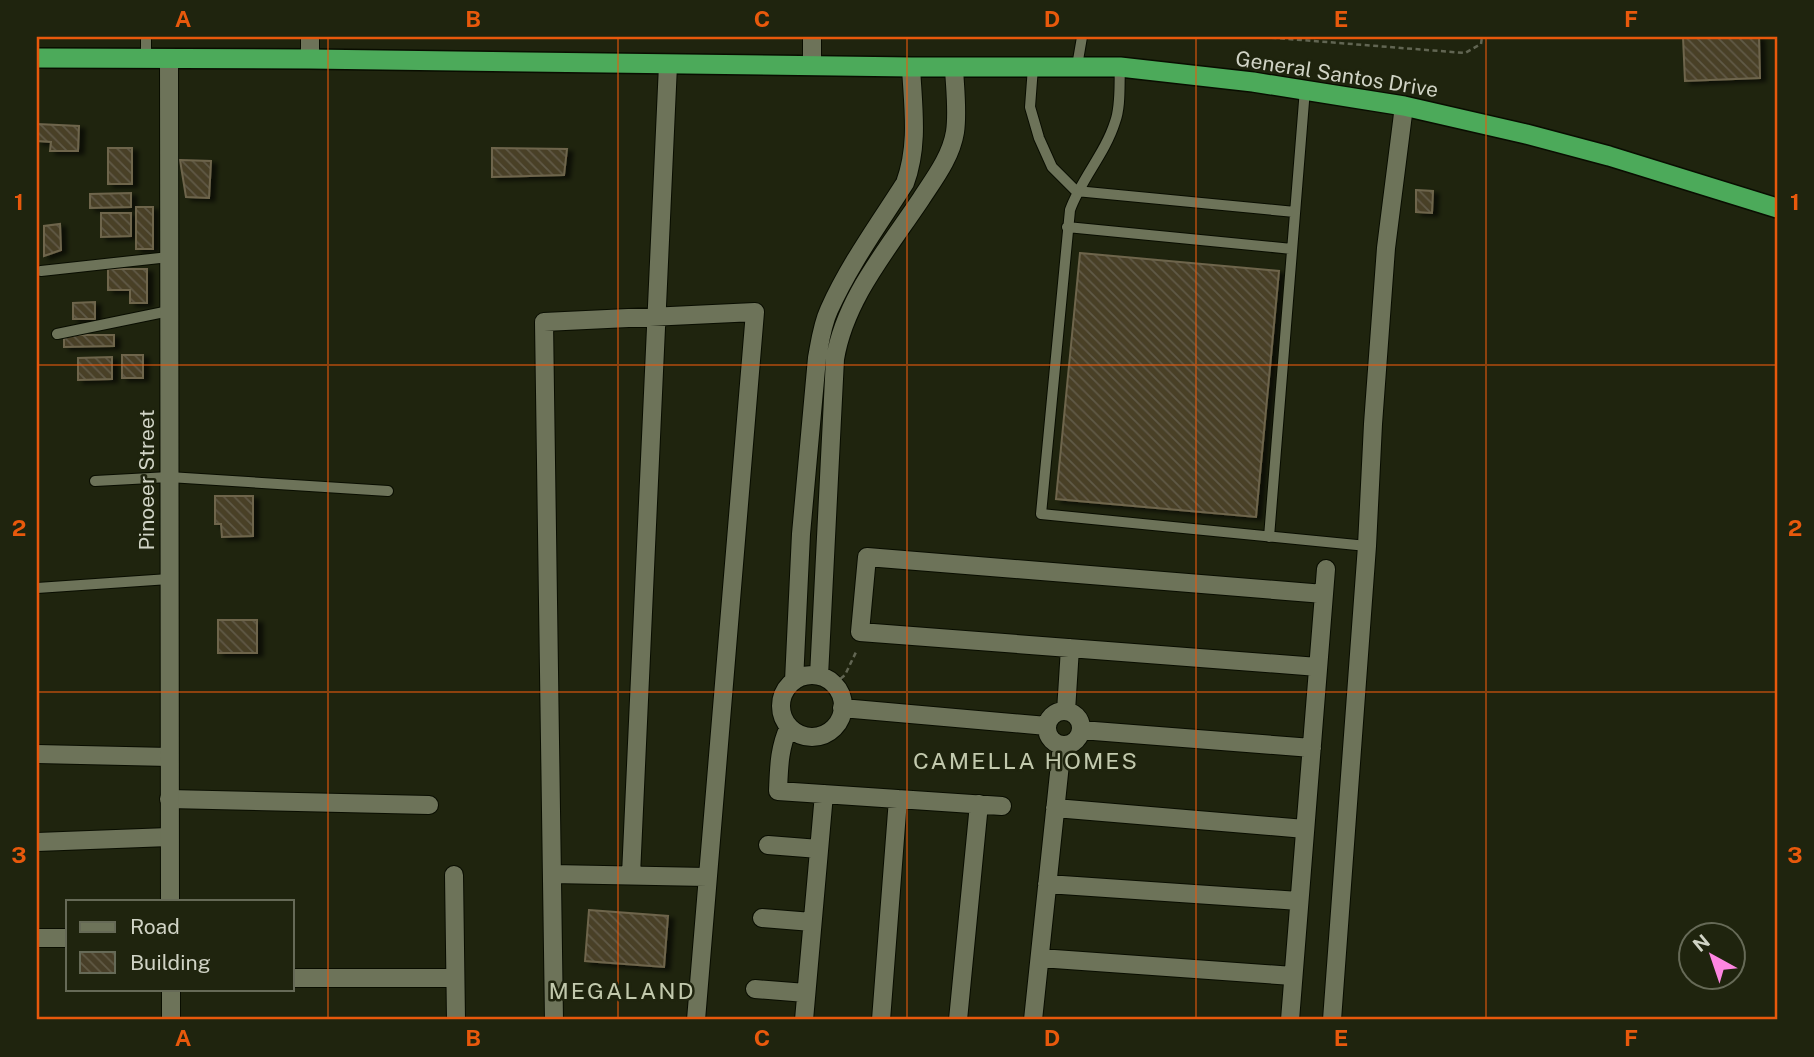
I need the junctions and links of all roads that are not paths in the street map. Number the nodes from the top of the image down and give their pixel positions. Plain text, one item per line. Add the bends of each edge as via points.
1 (146, 37) edge
2 (310, 37) edge
3 (812, 37) edge
4 (1082, 37) edge
5 (37, 58) edge
6 (146, 58) junction
7 (169, 58) junction
8 (310, 59) junction
9 (668, 65) junction
10 (813, 66) junction
11 (1032, 66) junction
12 (1077, 66) junction
13 (1120, 67) junction
14 (911, 68) junction
15 (954, 68) junction
16 (1305, 89) junction
17 (1404, 106) junction
18 (1076, 191) junction
19 (1777, 208) edge
20 (1295, 212) junction
21 (1067, 227) junction
22 (1292, 249) junction
23 (169, 257) junction
24 (41, 271) dead end
25 (169, 311) junction
26 (657, 317) junction
27 (57, 334) dead end
28 (169, 477) junction
29 (95, 481) dead end
30 (388, 491) dead end
31 (1269, 537) junction
32 (1367, 546) junction
33 (1326, 569) dead end
34 (169, 579) junction
35 (37, 588) edge
36 (1324, 594) junction
37 (1070, 648) junction
38 (1318, 667) junction
39 (826, 680) junction
40 (794, 681) junction
41 (842, 708) junction
42 (1066, 711) junction
43 (1047, 726) junction
44 (789, 727) junction
45 (1081, 730) junction
46 (1062, 745) junction
47 (1312, 748) junction
48 (37, 754) edge
49 (169, 757) junction
50 (824, 794) junction
51 (169, 799) junction
52 (898, 799) junction
53 (979, 804) junction
54 (429, 805) dead end
55 (1002, 806) dead end
56 (1055, 808) junction
57 (1305, 829) junction
58 (169, 837) junction
59 (37, 842) edge
60 (768, 845) dead end
61 (819, 849) junction
62 (552, 874) junction
63 (454, 875) dead end
64 (631, 875) junction
65 (707, 877) junction
66 (1047, 884) junction
67 (170, 900) edge
68 (1299, 901) junction
69 (762, 918) dead end
70 (813, 922) junction
71 (37, 938) edge
72 (66, 938) edge
73 (1040, 958) junction
74 (1293, 976) junction
75 (294, 978) edge
76 (455, 978) junction
77 (755, 989) dead end
78 (171, 990) edge
79 (806, 993) junction
80 (171, 1020) edge
81 (456, 1020) edge
82 (554, 1020) edge
83 (696, 1020) edge
84 (804, 1020) edge
85 (881, 1020) edge
86 (958, 1020) edge
87 (1033, 1020) edge
88 (1290, 1020) edge
89 (1332, 1020) edge

1 - 6 lane
2 - 8 street
3 - 10 street
4 - 12 lane
5 - 6 highway, General Santos Drive
6 - 7 highway, General Santos Drive
7 - 8 highway, General Santos Drive
7 - 23 street, Pinoeer Street
8 - 9 highway, General Santos Drive
9 - 10 highway, General Santos Drive
9 - 26 street
10 - 14 highway, General Santos Drive
11 - 12 highway, General Santos Drive
11 - 15 highway, General Santos Drive
11 - 18 lane via 1030,107 1039,138 1052,167
12 - 13 highway, General Santos Drive
13 - 16 highway, General Santos Drive
13 - 18 lane via 1116,120
14 - 15 highway, General Santos Drive
14 - 40 street via 912,164 828,312 817,358
15 - 39 street via 956,115 951,145 934,179 855,299 839,336
16 - 17 highway, General Santos Drive
16 - 20 lane
17 - 19 highway, General Santos Drive via 1609,156
17 - 32 street via 1386,248
18 - 20 lane
18 - 21 lane
20 - 22 lane
21 - 22 lane
21 - 31 lane via 1041,514
22 - 31 lane
23 - 24 lane
23 - 25 street, Pinoeer Street
25 - 27 lane
25 - 28 street, Pinoeer Street
26 - 62 street via 544,322
26 - 64 street
26 - 65 street via 755,312
28 - 29 lane
28 - 30 lane
28 - 34 street, Pinoeer Street
31 - 32 lane
32 - 89 street
33 - 36 street
34 - 35 lane
34 - 49 street, Pinoeer Street
36 - 37 street via 867,557 860,632
36 - 38 street
37 - 38 street
37 - 42 street
38 - 47 street
39 - 40 street via 810,675
39 - 41 street via 842,699
40 - 44 street via 781,703
41 - 43 street
41 - 44 street via 836,724 822,735 804,736
42 - 43 street via 1054,715
42 - 45 street via 1078,718
43 - 46 street via 1050,738
44 - 50 street via 782,741 778,791
45 - 46 street via 1074,741
45 - 47 street
46 - 56 street
47 - 57 street
48 - 49 street
49 - 51 street, Pinoeer Street
50 - 52 street
50 - 61 street
51 - 54 street
51 - 58 street, Pinoeer Street
52 - 53 street
52 - 85 street
53 - 55 street
53 - 86 street
56 - 57 street
56 - 66 street
57 - 68 street
58 - 59 street
58 - 67 street, Pinoeer Street
60 - 61 street
61 - 70 street
62 - 64 street
62 - 82 street
63 - 76 street
64 - 65 street
65 - 83 street
66 - 68 street
66 - 73 street
68 - 74 street
69 - 70 street
70 - 79 street
71 - 72 street
73 - 74 street
73 - 87 street
74 - 88 street
75 - 76 street
76 - 81 street
77 - 79 street
78 - 80 street
79 - 84 street

